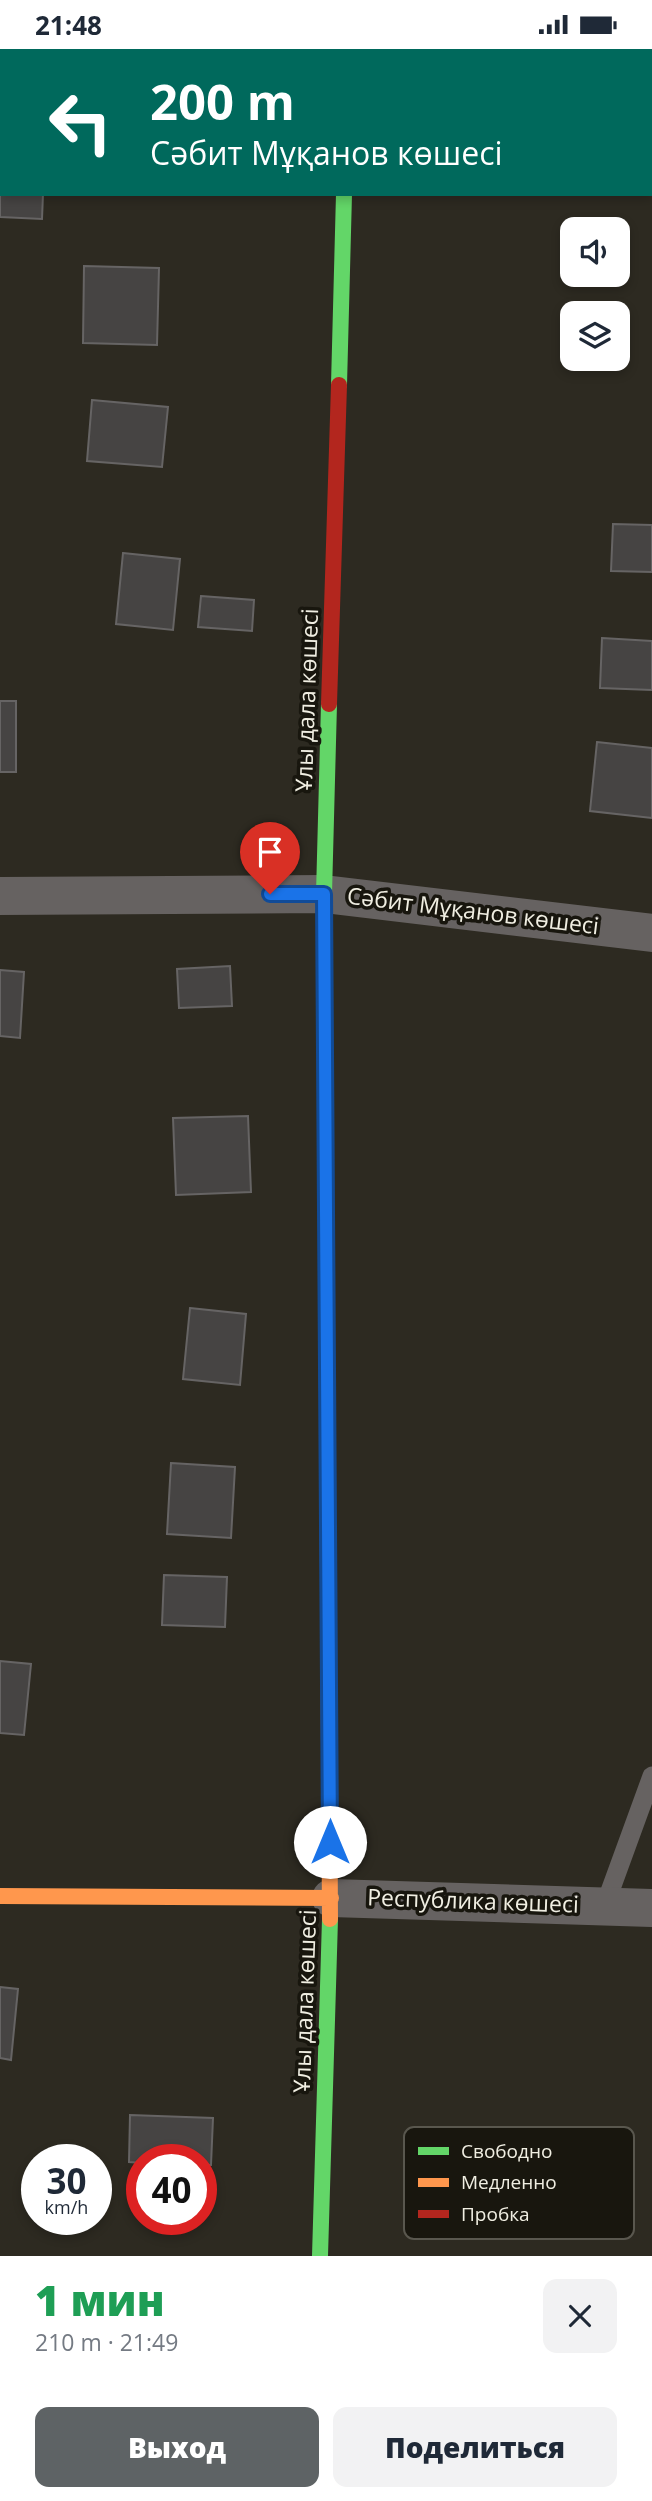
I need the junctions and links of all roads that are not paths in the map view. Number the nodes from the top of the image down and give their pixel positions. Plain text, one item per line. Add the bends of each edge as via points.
1 (344, 196) edge
2 (324, 894) junction
3 (0, 896) edge
4 (652, 933) edge
5 (652, 1776) edge
6 (0, 1896) edge
7 (331, 1898) junction
8 (605, 1905) junction
9 (652, 1908) edge
10 (320, 2256) edge

1 - 2 street, Ұлы дала көшесі
2 - 3 street, Сәбит Мұқанов көшесі
2 - 4 street, Сәбит Мұқанов көшесі
2 - 7 street, Ұлы дала көшесі
5 - 8 lane
6 - 7 street, Республика көшесі
7 - 8 street, Республика көшесі
7 - 10 street, Ұлы дала көшесі
8 - 9 street, Республика көшесі

